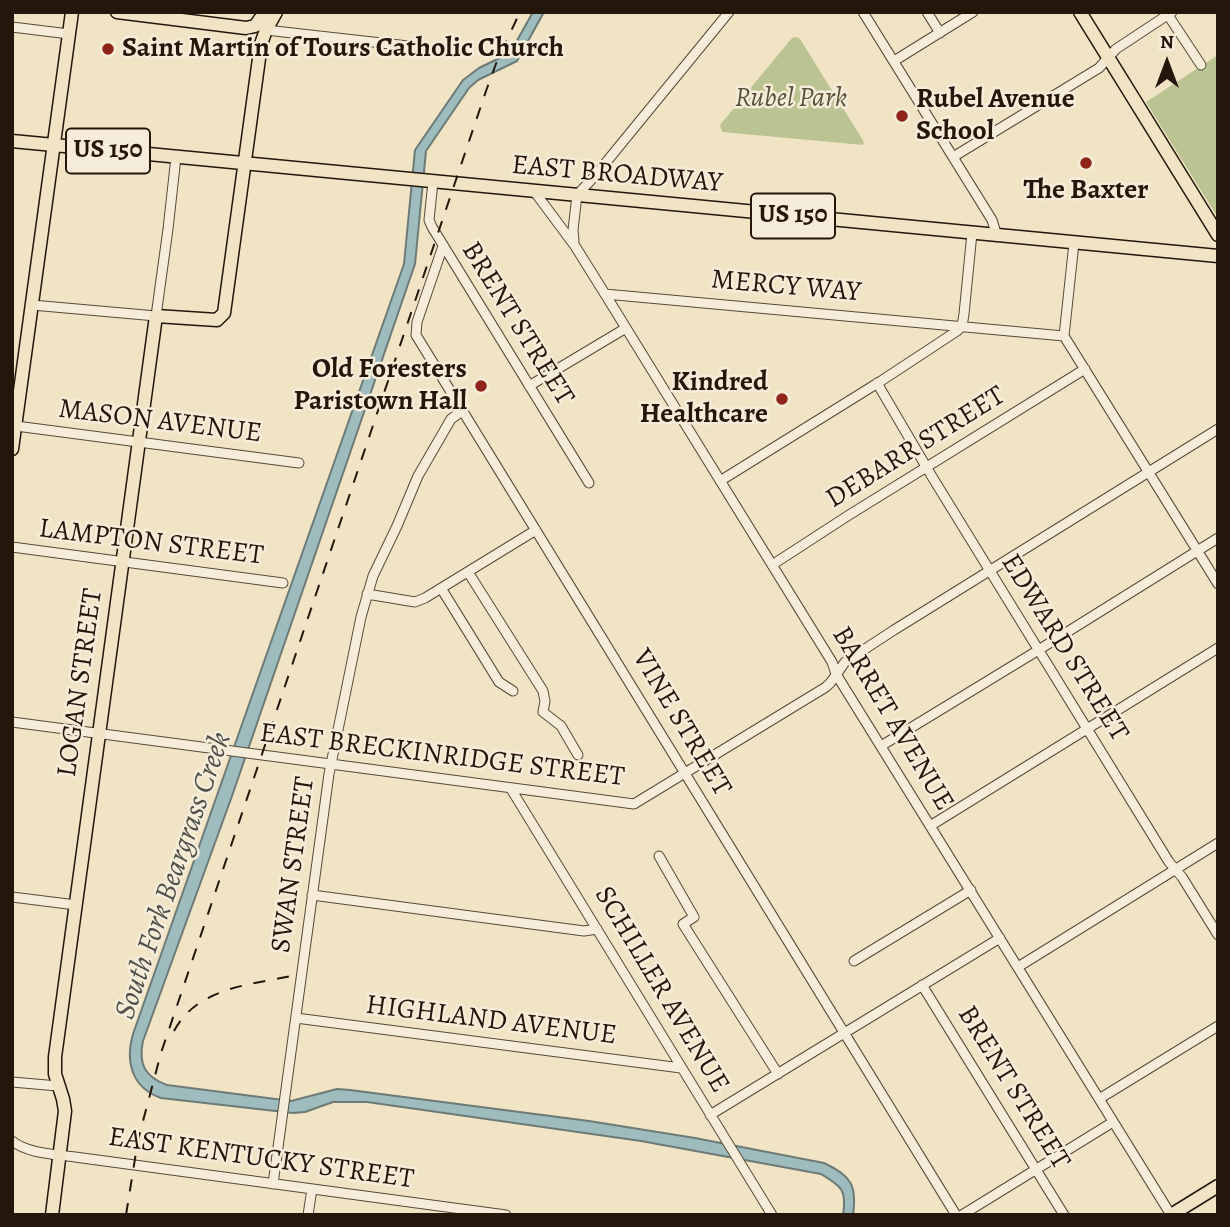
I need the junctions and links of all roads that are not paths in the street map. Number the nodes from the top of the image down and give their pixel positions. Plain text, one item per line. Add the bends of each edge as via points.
1 (72, 12) edge
2 (117, 12) edge
3 (265, 12) edge
4 (276, 12) edge
5 (729, 12) edge
6 (863, 12) edge
7 (927, 12) edge
8 (973, 12) edge
9 (1080, 12) edge
10 (1169, 13) edge
11 (12, 27) edge
12 (246, 27) junction
13 (266, 30) junction
14 (940, 33) junction
15 (69, 34) junction
16 (408, 46) dead end
17 (1108, 57) junction
18 (894, 61) junction
19 (1201, 65) dead end
20 (250, 121) junction
21 (12, 141) edge
22 (53, 145) junction
23 (176, 157) junction
24 (953, 157) junction
25 (245, 163) junction
26 (429, 181) junction
27 (534, 191) junction
28 (576, 195) junction
29 (972, 233) junction
30 (1218, 235) edge
31 (997, 236) junction
32 (1074, 243) junction
33 (443, 246) junction
34 (575, 246) junction
35 (1218, 256) edge
36 (606, 294) junction
37 (32, 305) junction
38 (156, 316) junction
39 (962, 326) junction
40 (626, 328) junction
41 (1064, 336) junction
42 (1085, 369) junction
43 (17, 373) edge
44 (877, 383) junction
45 (530, 386) junction
46 (462, 411) junction
47 (16, 426) junction
48 (1218, 429) edge
49 (139, 442) junction
50 (12, 449) edge
51 (299, 463) dead end
52 (927, 468) junction
53 (1148, 472) junction
54 (720, 481) junction
55 (589, 483) dead end
56 (536, 530) junction
57 (1218, 538) edge
58 (12, 547) edge
59 (1197, 551) junction
60 (122, 562) junction
61 (772, 565) junction
62 (990, 571) junction
63 (468, 572) junction
64 (284, 583) dead end
65 (1218, 584) edge
66 (441, 588) junction
67 (367, 594) junction
68 (1218, 648) edge
69 (1039, 649) junction
70 (836, 674) junction
71 (513, 691) dead end
72 (12, 722) edge
73 (1087, 729) junction
74 (99, 732) junction
75 (881, 746) junction
76 (578, 755) dead end
77 (331, 765) junction
78 (686, 774) junction
79 (512, 789) junction
80 (930, 826) junction
81 (1218, 843) edge
82 (659, 856) dead end
83 (1175, 869) junction
84 (971, 890) junction
85 (312, 895) junction
86 (12, 897) edge
87 (75, 905) junction
88 (597, 929) junction
89 (1218, 935) edge
90 (1000, 938) junction
91 (853, 961) dead end
92 (1018, 967) junction
93 (922, 985) junction
94 (296, 1018) junction
95 (1218, 1026) edge
96 (844, 1033) junction
97 (681, 1068) junction
98 (778, 1074) junction
99 (12, 1082) edge
100 (58, 1086) junction
101 (1099, 1099) junction
102 (710, 1115) junction
103 (1113, 1122) junction
104 (12, 1141) edge
105 (59, 1155) junction
106 (1036, 1169) junction
107 (272, 1184) junction
108 (1218, 1186) edge
109 (312, 1189) junction
110 (52, 1215) edge
111 (308, 1215) edge
112 (506, 1215) edge
113 (772, 1215) edge
114 (956, 1215) edge
115 (962, 1215) edge
116 (1064, 1215) edge
117 (1171, 1215) edge

1 - 15 main road
2 - 12 main road
3 - 12 main road via 255,26
4 - 13 main road
5 - 28 street
6 - 18 street
7 - 14 street
8 - 14 street
9 - 17 main road
10 - 17 street
10 - 19 street
11 - 15 street
12 - 20 main road via 256,36 246,113
13 - 16 street
13 - 20 main road
14 - 18 street
15 - 22 main road
17 - 24 street via 1098,68
17 - 30 main road
18 - 24 street
20 - 25 main road
21 - 22 main road, EAST BROADWAY / US 150
22 - 23 main road, EAST BROADWAY / US 150
22 - 37 main road
23 - 25 main road, EAST BROADWAY / US 150
23 - 38 street, LOGAN STREET
24 - 31 street via 992,219
25 - 26 main road, EAST BROADWAY / US 150
25 - 38 main road via 221,317
26 - 27 main road, EAST BROADWAY / US 150
26 - 33 street, BRENT STREET via 429,220
27 - 28 main road, EAST BROADWAY / US 150
27 - 34 street, BARRET AVENUE
28 - 29 main road, EAST BROADWAY / US 150
28 - 34 street
29 - 31 main road, EAST BROADWAY / US 150
29 - 39 street
31 - 32 main road, EAST BROADWAY / US 150
32 - 35 main road, EAST BROADWAY / US 150
32 - 41 street
33 - 45 street, BRENT STREET
33 - 46 street, VINE STREET via 415,331
34 - 36 street, BARRET AVENUE
36 - 39 street, MERCY WAY
36 - 40 street, BARRET AVENUE
37 - 38 street
37 - 43 main road
38 - 49 main road, LOGAN STREET
39 - 41 street, MERCY WAY
39 - 44 street
40 - 45 street
40 - 54 street, BARRET AVENUE
41 - 42 street
42 - 52 street, DEBARR STREET
42 - 53 street
43 - 47 main road
44 - 52 street, EDWARD STREET
44 - 54 street
45 - 55 street, BRENT STREET
46 - 56 street, VINE STREET
46 - 67 street, SWAN STREET via 452,419 418,476
47 - 49 street, MASON AVENUE
47 - 50 main road
48 - 53 street, EAST BRECKINRIDGE STREET
49 - 51 street, MASON AVENUE
49 - 60 main road, LOGAN STREET
52 - 61 street, DEBARR STREET
52 - 62 street, EDWARD STREET
53 - 59 street
53 - 62 street, EAST BRECKINRIDGE STREET
54 - 61 street, BARRET AVENUE
56 - 63 street
56 - 78 street, VINE STREET
57 - 59 street
58 - 60 street, LAMPTON STREET
59 - 65 street
59 - 69 street
60 - 64 street, LAMPTON STREET
60 - 74 main road, LOGAN STREET
61 - 70 street, BARRET AVENUE
62 - 69 street, EDWARD STREET
62 - 70 street, EAST BRECKINRIDGE STREET via 845,662
63 - 66 street
63 - 76 street via 543,691 543,712 561,726
66 - 67 street via 415,602
66 - 71 street via 499,682
67 - 77 street, SWAN STREET
68 - 73 street
69 - 73 street, EDWARD STREET
69 - 75 street
70 - 75 street, BARRET AVENUE
70 - 78 street, EAST BRECKINRIDGE STREET via 826,687
72 - 74 street, EAST BRECKINRIDGE STREET
73 - 80 street
73 - 83 street, EDWARD STREET
74 - 77 street, EAST BRECKINRIDGE STREET
74 - 87 main road, LOGAN STREET
75 - 80 street, BARRET AVENUE
77 - 79 street, EAST BRECKINRIDGE STREET
77 - 85 street, SWAN STREET
78 - 79 street, EAST BRECKINRIDGE STREET via 634,804
78 - 96 street, VINE STREET
79 - 88 street, SCHILLER AVENUE
80 - 84 street, BARRET AVENUE
81 - 83 street
82 - 98 street via 694,917 683,924
83 - 89 street, EDWARD STREET
83 - 92 street
84 - 90 street, BARRET AVENUE
84 - 91 street
85 - 88 street via 584,931
85 - 94 street, SWAN STREET
86 - 87 street
87 - 100 main road, LOGAN STREET via 55,1058
88 - 97 street, SCHILLER AVENUE
90 - 92 street, BARRET AVENUE
90 - 93 street
92 - 101 street, BARRET AVENUE
93 - 96 street
93 - 106 street, BRENT STREET
94 - 97 street, HIGHLAND AVENUE
94 - 107 street, SWAN STREET
95 - 101 street
96 - 98 street
96 - 114 street, VINE STREET
97 - 102 street, SCHILLER AVENUE
98 - 102 street
99 - 100 street
100 - 105 main road, LOGAN STREET via 65,1111
101 - 103 street, BARRET AVENUE
102 - 113 street, SCHILLER AVENUE
103 - 106 street
103 - 117 street, BARRET AVENUE
104 - 105 street, EAST KENTUCKY STREET
105 - 107 street, EAST KENTUCKY STREET
105 - 110 main road, LOGAN STREET
106 - 115 street
106 - 116 street, BRENT STREET
107 - 109 street, EAST KENTUCKY STREET
108 - 117 main road
109 - 111 street
109 - 112 street, EAST KENTUCKY STREET

